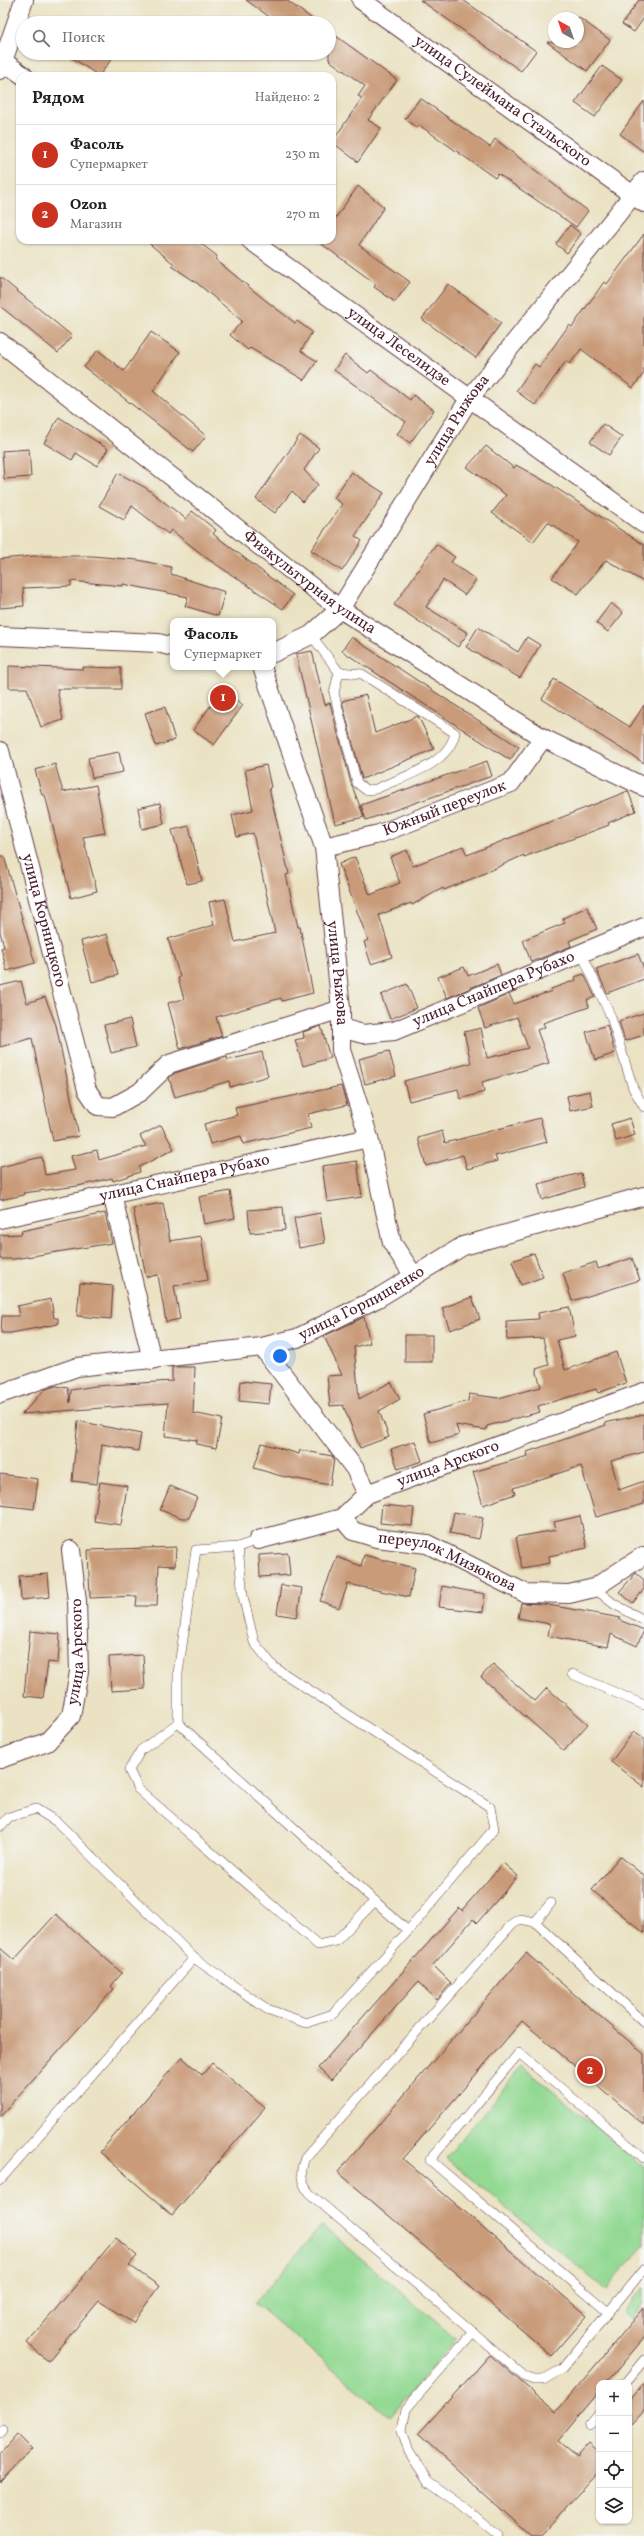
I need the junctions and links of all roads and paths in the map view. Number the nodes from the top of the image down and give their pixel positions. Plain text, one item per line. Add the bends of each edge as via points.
1 (24, 0) edge
2 (361, 0) edge
3 (18, 16) edge
4 (16, 22) edge
5 (1, 63) edge
6 (17, 72) edge
7 (644, 181) edge
8 (638, 199) edge
9 (256, 244) edge
10 (0, 342) edge
11 (469, 399) junction
12 (644, 524) edge
13 (340, 609) junction
14 (311, 635) junction
15 (0, 636) edge
16 (170, 645) edge
17 (276, 652) edge
18 (263, 670) edge
19 (339, 672) junction
20 (543, 738) junction
21 (0, 751) edge
22 (644, 787) edge
23 (324, 847) junction
24 (644, 926) edge
25 (582, 954) junction
26 (341, 1009) junction
27 (341, 1028) junction
28 (644, 1108) edge
29 (369, 1138) junction
30 (112, 1194) junction
31 (644, 1196) edge
32 (0, 1219) edge
33 (414, 1276) junction
34 (262, 1347) junction
35 (152, 1360) junction
36 (644, 1392) edge
37 (0, 1394) edge
38 (367, 1494) junction
39 (342, 1518) junction
40 (258, 1540) joint
41 (238, 1547) junction
42 (71, 1550) dead end
43 (643, 1556) edge
44 (594, 1588) junction
45 (644, 1620) edge
46 (572, 1674) dead end
47 (644, 1704) edge
48 (178, 1723) junction
49 (0, 1759) edge
50 (0, 1827) edge
51 (375, 1901) junction
52 (551, 1903) dead end
53 (535, 1922) junction
54 (408, 1931) junction
55 (194, 1958) junction
56 (644, 2022) edge
57 (644, 2158) edge
58 (0, 2180) edge
59 (644, 2268) edge
60 (608, 2312) junction
61 (473, 2332) junction
62 (644, 2360) edge
63 (627, 2380) edge
64 (597, 2416) edge
65 (589, 2426) dead end
66 (498, 2536) edge

1 - 3 street
2 - 8 street, улица Сулеймана Стальского
4 - 5 street
5 - 6 street
7 - 8 street, улица Рыжова
8 - 11 street, улица Рыжова
9 - 11 street, улица Леселидзе
10 - 13 street, Физкультурная улица
11 - 12 street, улица Леселидзе
11 - 13 street, улица Рыжова
13 - 14 street, улица Рыжова
13 - 20 street, Физкультурная улица
14 - 17 street, улица Рыжова
14 - 19 lane
15 - 16 street
18 - 23 street, улица Рыжова
19 - 19 lane via 362,674 455,733 452,745 440,759 376,789 366,790 357,783 334,693
20 - 22 street, Физкультурная улица
20 - 23 street, Южный переулок via 510,783 379,834
21 - 26 street, улица Корницкого via 87,1090 98,1106 113,1107 140,1092 170,1064
23 - 26 street, улица Рыжова
24 - 25 street, улица Снайпера Рубахо
25 - 27 street, улица Снайпера Рубахо via 394,1030 363,1034
25 - 28 lane via 611,1017 633,1088
26 - 27 street, улица Рыжова
27 - 29 street, улица Рыжова via 341,1050
29 - 30 street, улица Снайпера Рубахо
29 - 33 street, улица Рыжова via 392,1242
30 - 32 street, улица Снайпера Рубахо
30 - 35 street
31 - 33 street, улица Горпищенко via 463,1246
33 - 34 street, улица Горпищенко via 378,1298 297,1338
34 - 35 street, улица Горпищенко
34 - 38 street via 355,1470
35 - 37 street, улица Горпищенко via 77,1367
36 - 38 street, улица Арского
38 - 39 street, улица Арского
39 - 40 street, улица Арского
39 - 44 street, переулок Мизюкова via 353,1531 376,1538 427,1544 525,1593 569,1594
40 - 41 lane
41 - 48 lane via 196,1550 178,1673
41 - 54 lane via 243,1596 254,1642 274,1668 490,1807 494,1829
42 - 49 street, улица Арского via 78,1601 80,1672 71,1716 47,1742
43 - 44 street, переулок Мизюкова
44 - 45 lane via 614,1604
46 - 47 lane
48 - 51 lane
48 - 51 lane via 140,1750 129,1770 138,1789 318,1945 336,1941
50 - 55 lane via 9,1817 36,1809 56,1822
51 - 54 lane
52 - 53 lane
53 - 56 lane
53 - 61 lane via 520,1919 512,1923 305,2158 302,2167 303,2186 308,2193
54 - 55 lane via 333,2014 306,2023 267,2009
55 - 58 lane
57 - 60 lane via 519,2053 430,2160
59 - 60 lane
60 - 61 lane via 562,2369 543,2380 525,2377
61 - 66 lane via 406,2409 402,2430 409,2452 428,2481
62 - 63 lane
64 - 65 lane

